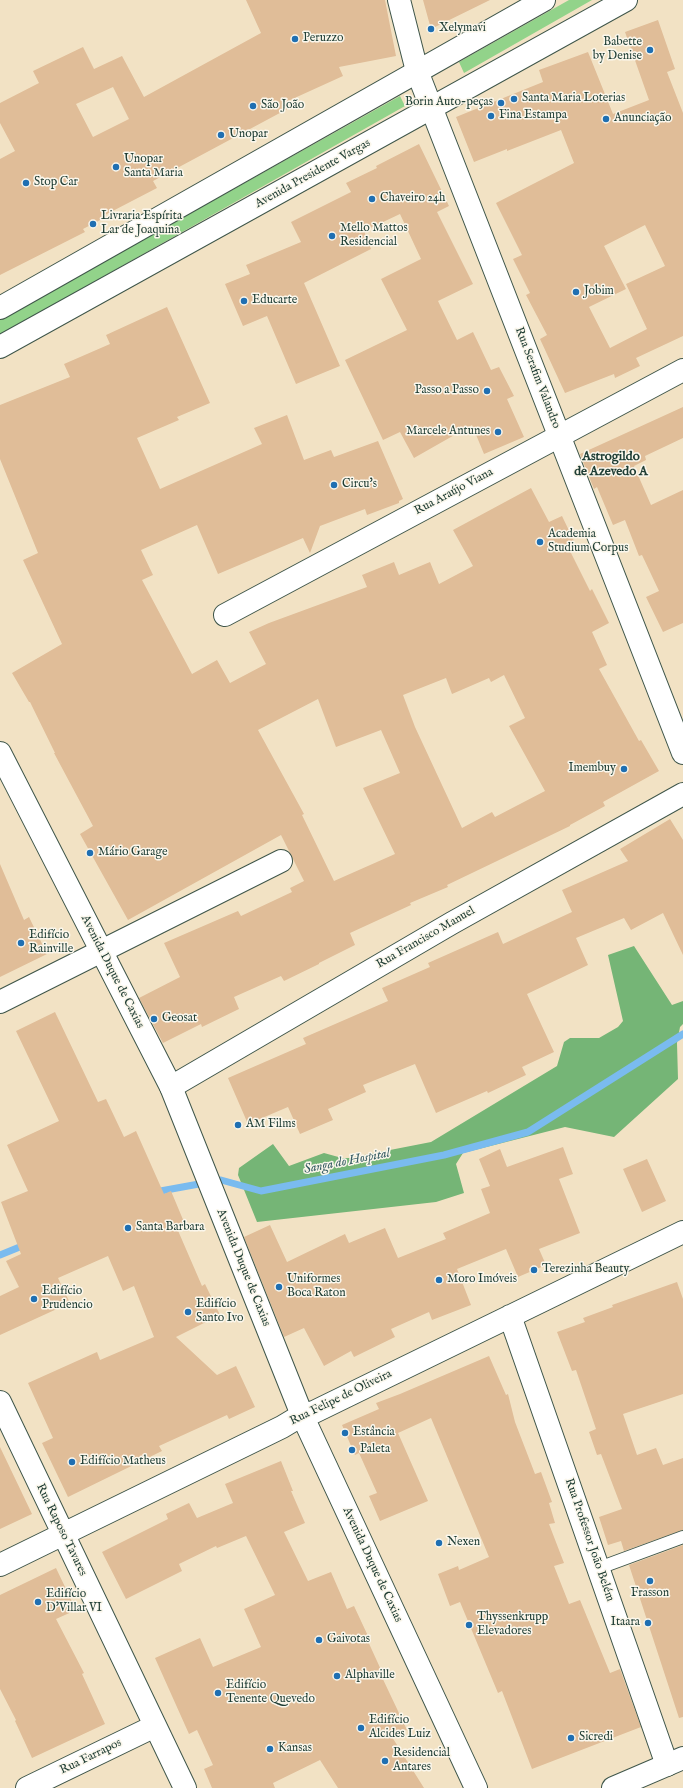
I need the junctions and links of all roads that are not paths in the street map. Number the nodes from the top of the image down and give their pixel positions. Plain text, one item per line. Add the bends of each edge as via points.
1 (399, 0) edge
2 (544, 0) edge
3 (626, 0) edge
4 (417, 71) junction
5 (432, 107) junction
6 (0, 308) edge
7 (0, 347) edge
8 (683, 370) edge
9 (559, 436) junction
10 (226, 614) dead end
11 (683, 753) edge
12 (1, 756) edge
13 (683, 794) edge
14 (281, 861) dead end
15 (101, 951) junction
16 (0, 1002) edge
17 (171, 1087) junction
18 (683, 1232) edge
19 (510, 1316) junction
20 (0, 1402) edge
21 (302, 1415) junction
22 (63, 1534) junction
23 (683, 1537) edge
24 (0, 1565) edge
25 (599, 1568) junction
26 (155, 1726) junction
27 (675, 1761) edge
28 (27, 1788) edge
29 (184, 1788) edge
30 (476, 1788) edge
31 (614, 1788) edge

1 - 4 street, Rua Serafim Valandro
2 - 4 street
3 - 5 street, Avenida Presidente Vargas
4 - 5 street, Rua Serafim Valandro
4 - 6 street
5 - 7 street, Avenida Presidente Vargas
5 - 9 street, Rua Serafim Valandro
8 - 9 street, Rua Araújo Viana
9 - 10 street, Rua Araújo Viana
9 - 11 street, Rua Serafim Valandro
12 - 15 street, Avenida Duque de Caxias
13 - 17 street, Rua Francisco Manuel via 452,923
14 - 15 street
15 - 16 street
15 - 17 street, Avenida Duque de Caxias
17 - 21 street, Avenida Duque de Caxias
18 - 19 street, Rua Felipe de Oliveira
19 - 21 street, Rua Felipe de Oliveira via 314,1412
19 - 25 street, Rua Professor João Belém
20 - 22 street, Rua Raposo Tavares
21 - 22 street, Rua Felipe de Oliveira
21 - 30 street, Avenida Duque de Caxias
22 - 24 street, Rua Felipe de Oliveira
22 - 26 street, Rua Raposo Tavares
23 - 25 lane
25 - 27 street, Rua Professor João Belém
26 - 28 street, Rua Farrapos
26 - 29 street, Rua Raposo Tavares
27 - 31 street

